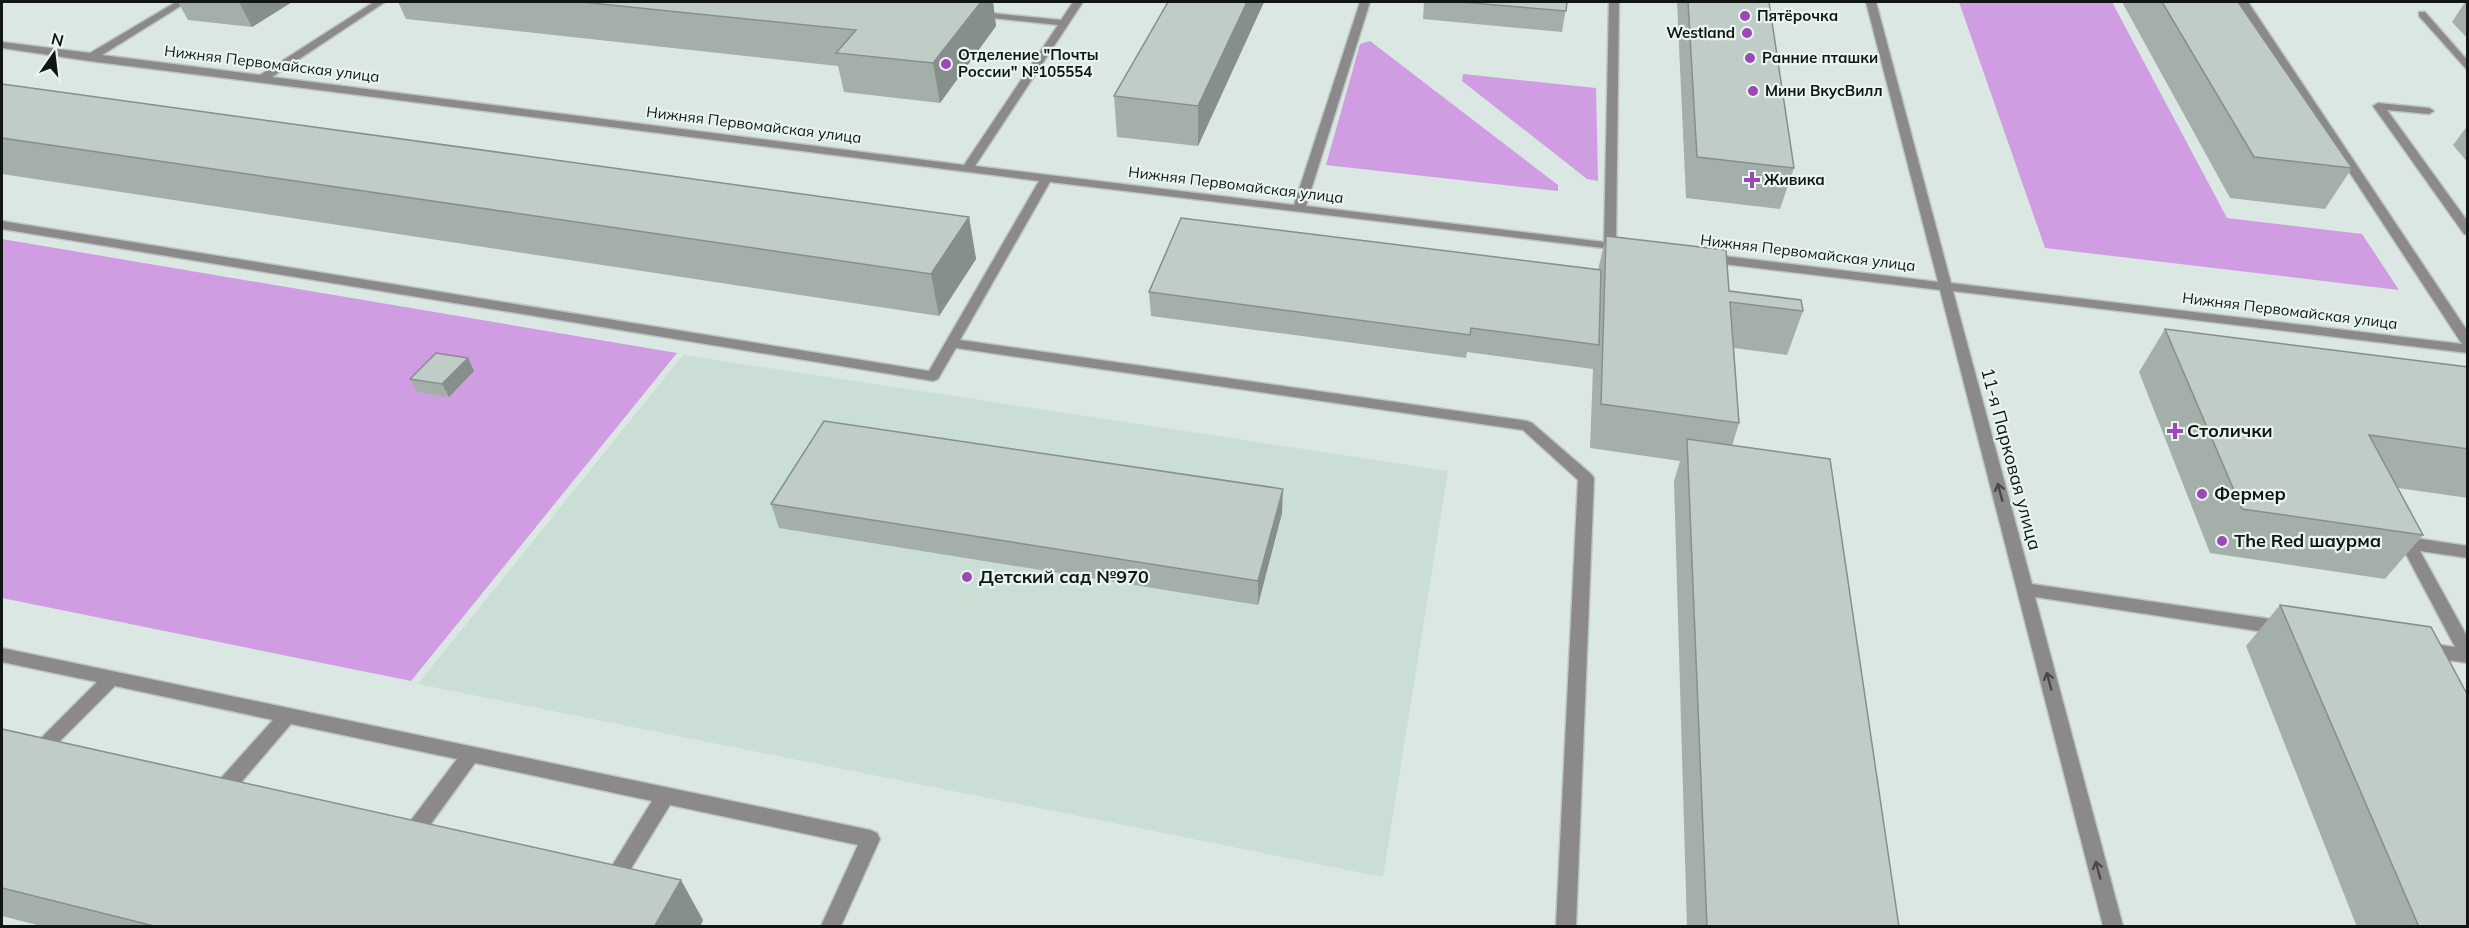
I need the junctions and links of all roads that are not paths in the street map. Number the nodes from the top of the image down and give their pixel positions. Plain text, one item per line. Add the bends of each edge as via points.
1 (182, 2) edge
2 (380, 2) edge
3 (1078, 2) edge
4 (1365, 2) edge
5 (1614, 2) edge
6 (1871, 2) edge
7 (2243, 2) edge
8 (960, 11) edge
9 (2422, 14) dead end
10 (1064, 23) junction
11 (2, 45) edge
12 (89, 58) junction
13 (2468, 68) edge
14 (261, 79) junction
15 (2429, 111) dead end
16 (967, 169) junction
17 (1046, 179) junction
18 (1299, 209) junction
19 (2, 225) edge
20 (2468, 231) edge
21 (1610, 246) junction
22 (1633, 249) edge
23 (1692, 256) edge
24 (1946, 287) junction
25 (951, 343) junction
26 (2468, 343) edge
27 (2468, 349) edge
28 (2468, 552) edge
29 (2025, 589) junction
30 (2306, 632) edge
31 (2410, 647) edge
32 (2, 655) edge
33 (2468, 656) edge
34 (112, 678) junction
35 (288, 715) junction
36 (471, 753) junction
37 (24, 766) edge
38 (665, 795) junction
39 (207, 808) edge
40 (399, 852) edge
41 (603, 898) edge
42 (831, 927) edge
43 (1566, 927) edge
44 (2113, 927) edge

1 - 12 street
2 - 14 street
3 - 10 street
4 - 18 street
5 - 21 street
6 - 24 street, 11-я Парковая улица
7 - 26 street
8 - 10 street
9 - 13 street
10 - 16 street
11 - 12 street, Нижняя Первомайская улица
12 - 14 street, Нижняя Первомайская улица
14 - 16 street, Нижняя Первомайская улица
15 - 20 street via 2379,106
16 - 17 street, Нижняя Первомайская улица
17 - 18 street, Нижняя Первомайская улица
17 - 25 street
18 - 21 street, Нижняя Первомайская улица
19 - 25 street via 933,376
21 - 22 street, Нижняя Первомайская улица
23 - 24 street, Нижняя Первомайская улица
24 - 27 street, Нижняя Первомайская улица
29 -> 24 street, 11-я Парковая улица
25 - 43 street via 1527,426 1586,478
28 - 33 street via 2408,543
29 - 30 street
44 -> 29 street, 11-я Парковая улица
31 - 33 street
32 - 34 street
34 - 35 street
34 - 37 street
35 - 36 street
35 - 39 street
36 - 38 street
36 - 40 street
38 - 41 street
38 - 42 street via 870,838

